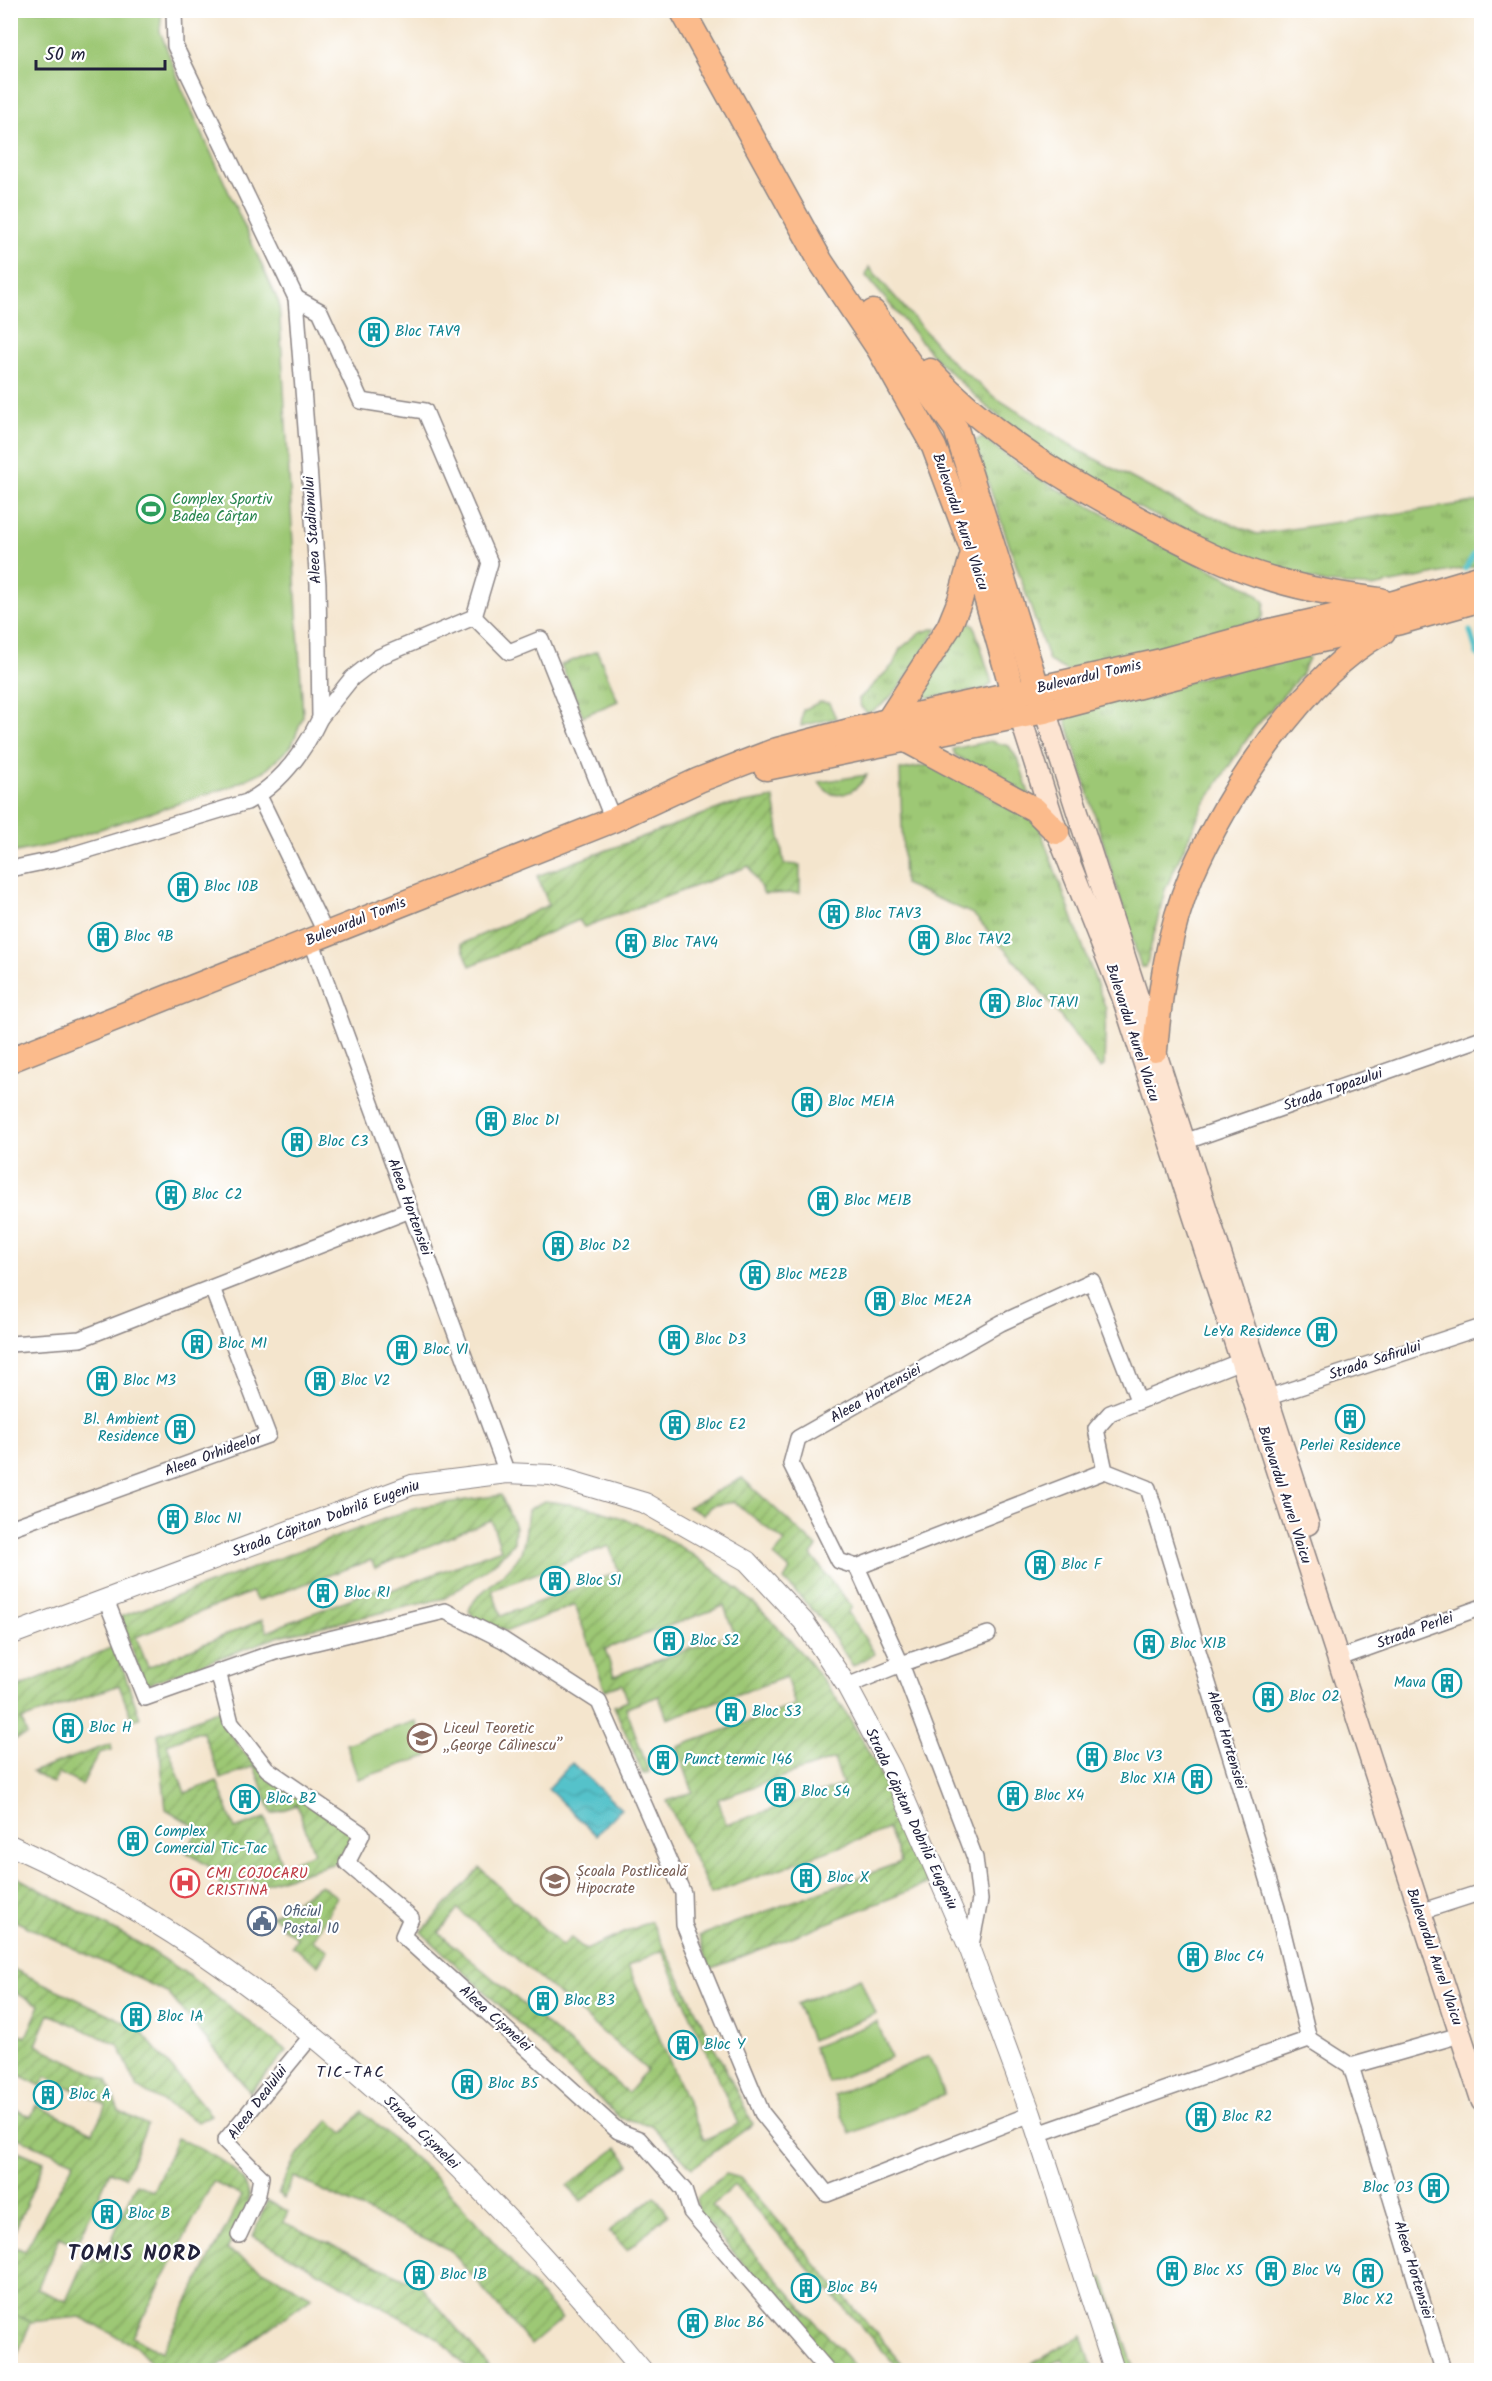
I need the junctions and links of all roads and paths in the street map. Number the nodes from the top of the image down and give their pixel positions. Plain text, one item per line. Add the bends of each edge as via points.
1 (174, 10) edge
2 (682, 10) edge
3 (699, 10) edge
4 (296, 298) junction
5 (867, 303) junction
6 (973, 551) junction
7 (1482, 578) edge
8 (1482, 599) edge
9 (1397, 613) junction
10 (474, 616) junction
11 (1041, 700) junction
12 (1017, 705) junction
13 (320, 718) junction
14 (888, 721) junction
15 (904, 739) junction
16 (699, 780) junction
17 (258, 796) junction
18 (613, 820) junction
19 (1057, 832) junction
20 (10, 869) edge
21 (319, 937) junction
22 (1482, 1038) edge
23 (1155, 1050) junction
24 (10, 1060) edge
25 (1184, 1142) junction
26 (410, 1210) junction
27 (212, 1288) junction
28 (1482, 1327) edge
29 (10, 1344) edge
30 (1241, 1361) junction
31 (1269, 1397) junction
32 (1138, 1400) junction
33 (1105, 1471) junction
34 (507, 1473) junction
35 (10, 1528) edge
36 (857, 1567) junction
37 (106, 1600) junction
38 (1482, 1607) edge
39 (988, 1634) dead end
40 (10, 1635) edge
41 (1348, 1655) junction
42 (901, 1664) junction
43 (218, 1671) junction
44 (847, 1686) junction
45 (10, 1845) edge
46 (1482, 1892) edge
47 (1429, 1909) junction
48 (970, 1950) junction
49 (313, 2034) junction
50 (1460, 2035) junction
51 (1309, 2039) junction
52 (1351, 2066) junction
53 (1482, 2074) edge
54 (1482, 2101) edge
55 (1031, 2114) junction
56 (1038, 2134) junction
57 (239, 2235) dead end
58 (642, 2370) edge
59 (827, 2370) edge
60 (1114, 2370) edge
61 (1443, 2370) edge

1 - 4 street, Aleea Stadionului via 175,46
2 - 6 main road, Bulevardul Aurel Vlaicu via 821,262 879,349 934,447
3 - 5 main road, Bulevardul Aurel Vlaicu via 837,260
4 - 10 street via 320,311 361,401 424,411 490,563
4 - 13 street, Aleea Stadionului via 318,584
5 - 9 main road via 971,411 1056,474 1166,534 1235,566
5 - 11 main road, Bulevardul Aurel Vlaicu via 956,429
6 - 12 main road, Bulevardul Aurel Vlaicu
6 - 14 main road via 949,627
7 - 9 main road, Bulevardul Tomis
8 - 9 main road, Bulevardul Tomis
9 - 11 main road, Bulevardul Tomis via 1273,651
9 - 23 main road via 1334,668 1293,714 1252,767 1219,820 1190,877 1171,939
10 - 13 street via 379,657 352,678
10 - 18 street via 509,652 541,639
11 - 12 main road, Bulevardul Tomis
11 - 23 main road, Bulevardul Aurel Vlaicu
12 - 14 main road, Bulevardul Tomis
12 - 15 main road, Bulevardul Tomis
12 - 19 main road, Bulevardul Aurel Vlaicu
13 - 17 street, Aleea Stadionului via 285,773
14 - 16 main road, Bulevardul Tomis via 777,750
15 - 16 main road, Bulevardul Tomis
15 - 19 main road via 1034,809
16 - 18 main road, Bulevardul Tomis
17 - 20 street, Aleea Stadionului via 58,859
17 - 21 street, Aleea Hortensiei
18 - 21 main road, Bulevardul Tomis
19 - 30 main road, Bulevardul Aurel Vlaicu via 1122,995
21 - 24 main road, Bulevardul Tomis
21 - 26 street, Aleea Hortensiei
22 - 25 street, Strada Topazului
23 - 25 main road, Bulevardul Aurel Vlaicu
25 - 31 main road, Bulevardul Aurel Vlaicu
26 - 27 street
26 - 34 street, Aleea Hortensiei
27 - 29 street via 80,1339
27 - 35 street, Aleea Orhideelor via 268,1435
28 - 31 street, Strada Safirului
30 - 32 street
30 - 50 main road, Bulevardul Aurel Vlaicu
31 - 41 main road, Bulevardul Aurel Vlaicu
32 - 33 street via 1110,1413 1096,1429
32 - 36 street, Aleea Hortensiei via 1092,1281 1001,1323 798,1438 791,1464 840,1561
33 - 36 street
33 - 51 street, Aleea Hortensiei via 1148,1488 1277,1908
34 - 37 street, Strada Căpitan Dobrilă Eugeniu via 412,1485
34 - 44 street, Strada Căpitan Dobrilă Eugeniu via 551,1475 645,1503 747,1561 804,1622
36 - 42 street, Aleea Hortensiei
37 - 40 street, Strada Căpitan Dobrilă Eugeniu
37 - 43 street via 145,1698
38 - 41 street, Strada Perlei
39 - 42 street
41 - 47 main road, Bulevardul Aurel Vlaicu
42 - 44 street
42 - 48 street, Aleea Hortensiei via 975,1858 980,1900
43 - 55 street via 275,1652 446,1611 503,1640 599,1702 683,1893 684,1924 762,2113 827,2194
43 - 59 street, Aleea Cișmelei via 231,1723 267,1769 362,1834 347,1863 411,1918 403,1936 618,2130 639,2139 684,2190 691,2212
44 - 48 street, Strada Căpitan Dobrilă Eugeniu via 892,1770
45 - 49 street, Strada Cișmelei via 63,1869 181,1938
46 - 47 street
47 - 53 main road, Bulevardul Aurel Vlaicu
48 - 55 street, Strada Căpitan Dobrilă Eugeniu
49 - 57 street, Aleea Dealului via 225,2141 261,2177 258,2194
49 - 58 street, Strada Cișmelei via 436,2146 569,2284
50 - 52 street
50 - 54 main road, Bulevardul Aurel Vlaicu
51 - 52 street
51 - 56 street
52 - 61 street, Aleea Hortensiei
55 - 56 street, Strada Căpitan Dobrilă Eugeniu
56 - 60 street, Strada Căpitan Dobrilă Eugeniu

